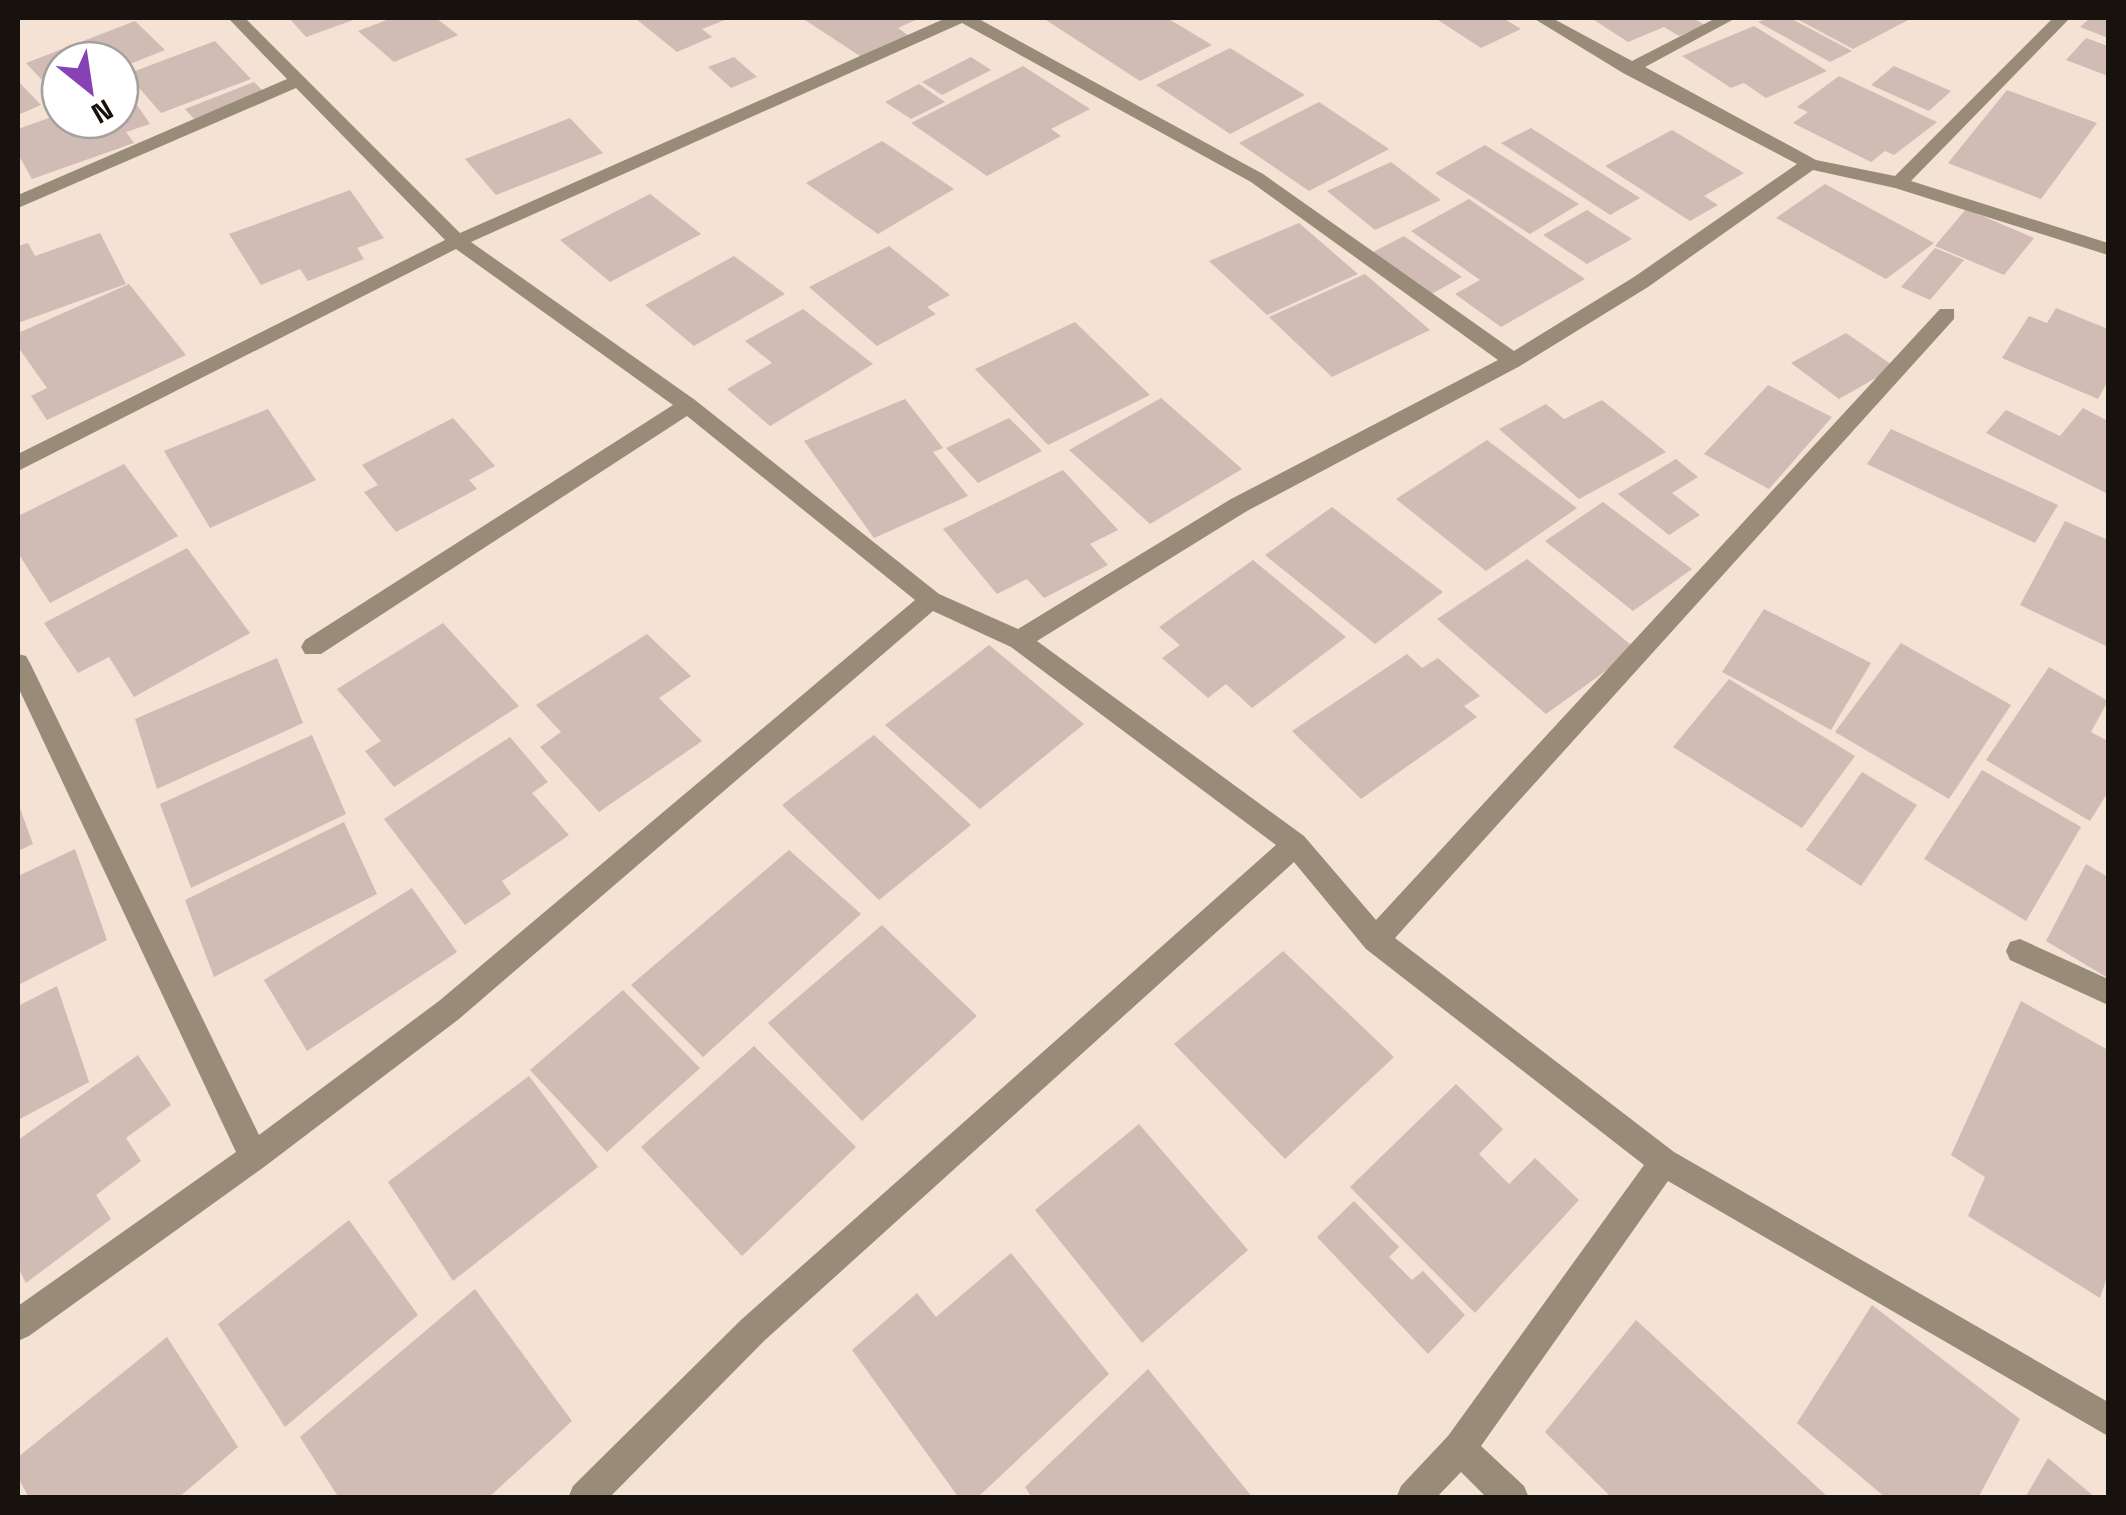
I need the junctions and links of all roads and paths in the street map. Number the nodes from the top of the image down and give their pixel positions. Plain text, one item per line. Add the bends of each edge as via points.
1 (236, 18) edge
2 (963, 18) edge
3 (1541, 18) edge
4 (1728, 18) edge
5 (2062, 18) edge
6 (1630, 68) junction
7 (298, 81) junction
8 (1810, 164) junction
9 (1899, 182) junction
10 (18, 202) edge
11 (458, 241) junction
12 (2108, 249) edge
13 (1947, 314) dead end
14 (1513, 361) junction
15 (688, 405) junction
16 (18, 462) edge
17 (931, 600) junction
18 (1019, 640) junction
19 (313, 647) dead end
20 (18, 662) edge
21 (1295, 844) junction
22 (1376, 940) junction
23 (2020, 950) dead end
24 (2108, 992) edge
25 (254, 1158) junction
26 (1664, 1162) junction
27 (18, 1325) edge
28 (2108, 1420) edge
29 (1460, 1448) junction
30 (585, 1498) edge
31 (1414, 1498) edge
32 (1512, 1498) edge

1 - 7 street
2 - 11 street
2 - 14 street via 1257,178
3 - 6 street
4 - 6 street
5 - 9 street
6 - 8 street
7 - 10 street
7 - 11 street
8 - 9 street
8 - 14 street
9 - 12 street
11 - 15 street
11 - 16 street
13 - 22 street
14 - 18 street via 1239,505
15 - 17 street
15 - 19 street
17 - 18 street
17 - 25 street via 449,1010
18 - 21 street
20 - 25 street
21 - 22 street
21 - 30 street via 754,1330
22 - 26 street
23 - 24 street
25 - 27 street
26 - 28 street
26 - 29 street
29 - 31 street
29 - 32 street

